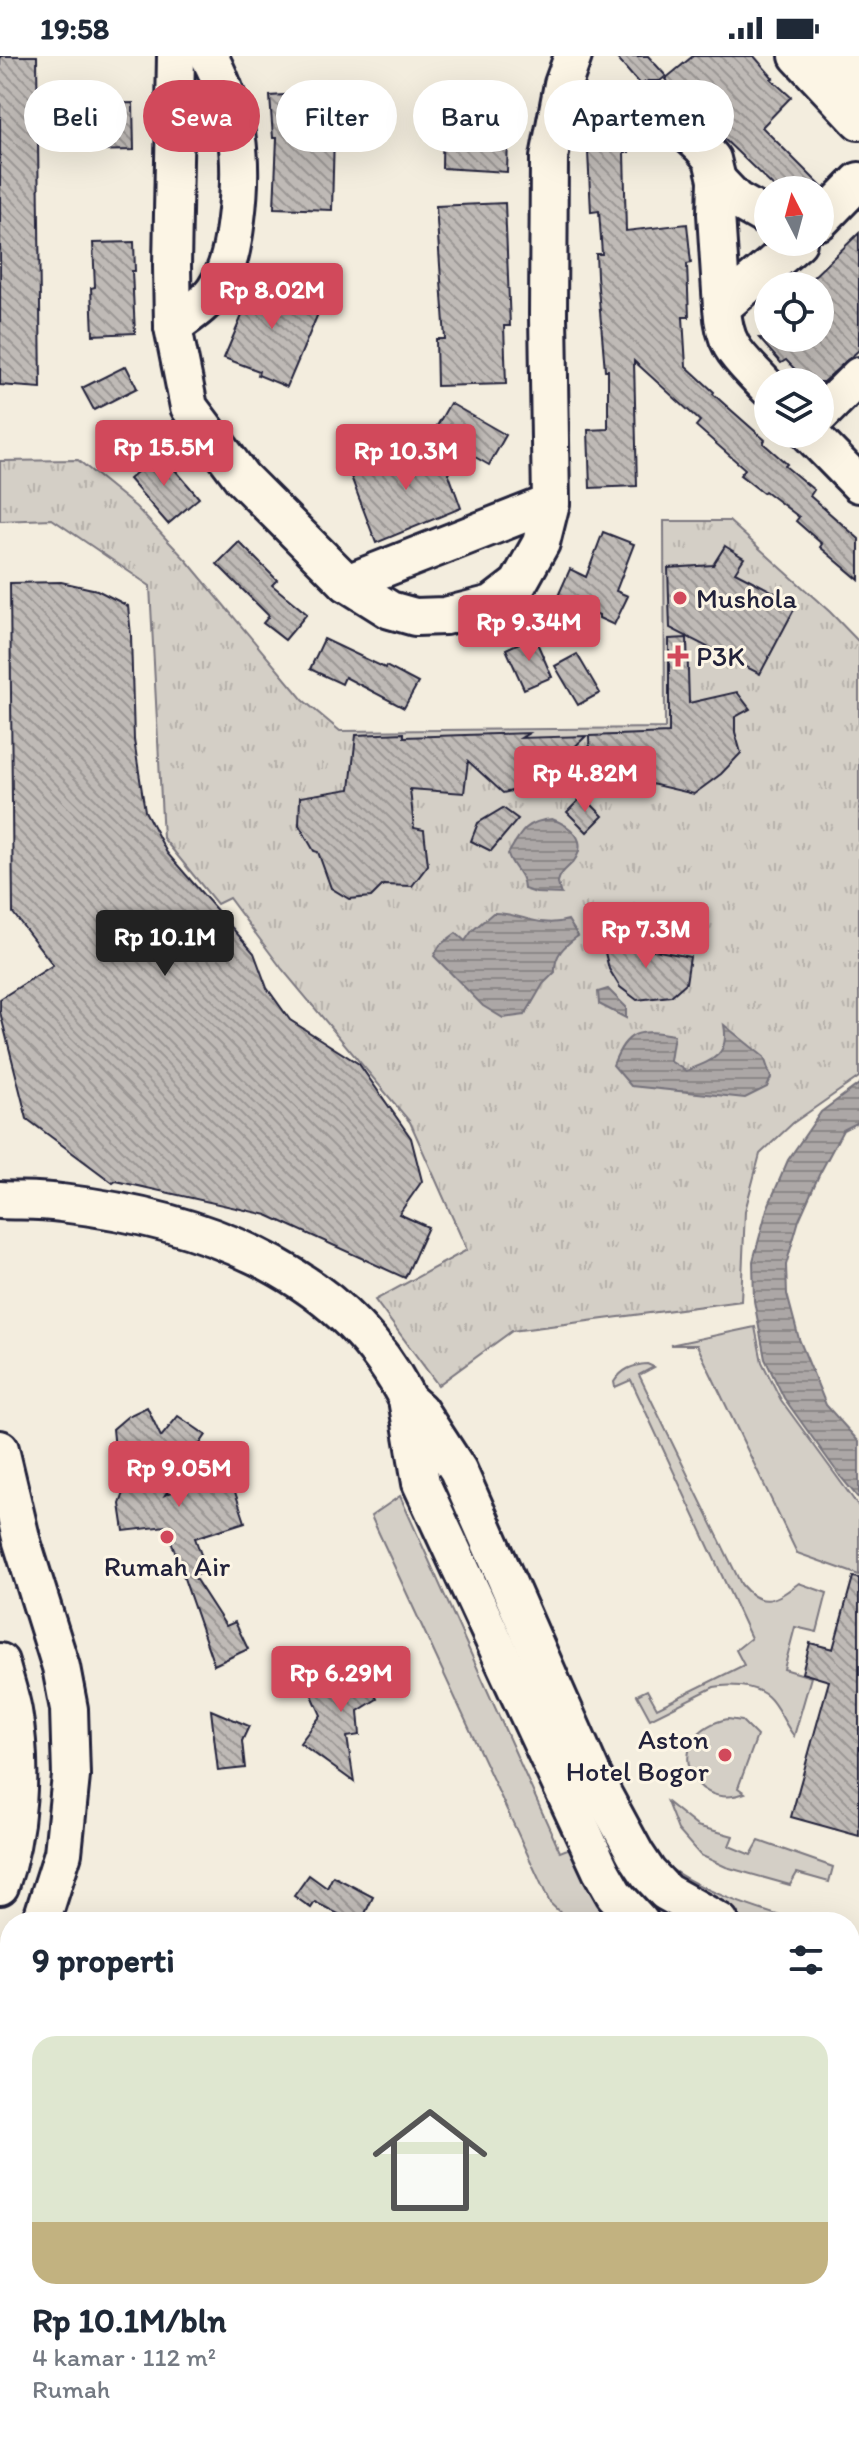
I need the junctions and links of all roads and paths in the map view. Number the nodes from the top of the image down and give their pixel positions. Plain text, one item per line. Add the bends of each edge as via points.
1 (176, 56) edge
2 (209, 56) edge
3 (573, 56) edge
4 (798, 56) edge
5 (836, 56) edge
6 (859, 80) edge
7 (859, 121) edge
8 (706, 152) edge
9 (717, 180) junction
10 (859, 181) edge
11 (834, 207) edge
12 (754, 210) edge
13 (782, 256) edge
14 (722, 307) junction
15 (173, 327) junction
16 (754, 373) edge
17 (859, 376) edge
18 (834, 401) edge
19 (824, 448) edge
20 (859, 484) edge
21 (551, 503) junction
22 (347, 583) junction
23 (0, 1200) edge
24 (407, 1399) junction
25 (0, 1449) edge
26 (0, 1662) edge
27 (0, 1886) edge
28 (45, 1912) edge
29 (631, 1912) edge
30 (702, 1912) edge

1 - 15 street
2 - 15 street via 238,137 241,180 234,239 213,292
3 - 21 street via 549,158
4 - 7 street
5 - 6 street
8 - 9 street
9 - 12 street
9 - 14 street
10 - 11 street
13 - 14 street
14 - 16 street via 727,343
15 - 22 street via 189,407 242,478
17 - 18 street
19 - 20 street
21 - 22 street
21 - 22 street via 532,561 518,584 492,604 445,616 415,617 390,610
23 - 24 street via 120,1212 238,1246 313,1289 351,1321
24 - 29 street via 421,1483 601,1871
24 - 30 street via 458,1470 592,1774 636,1855 666,1892
25 - 28 street via 69,1709 71,1776 63,1853
26 - 27 street via 13,1711 19,1787

